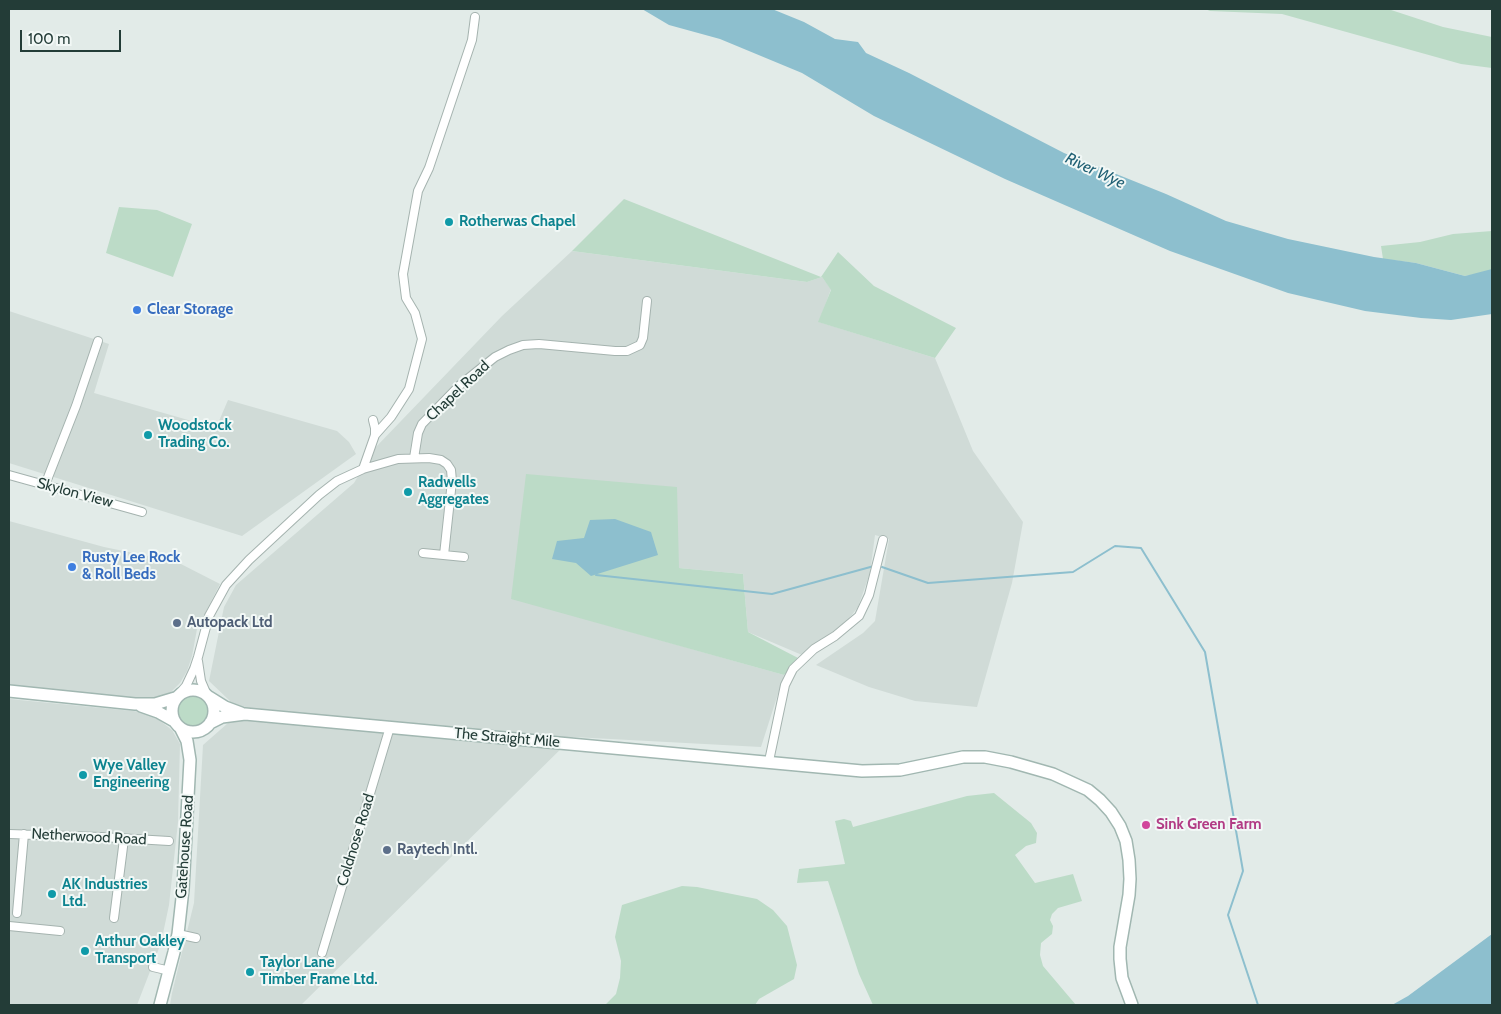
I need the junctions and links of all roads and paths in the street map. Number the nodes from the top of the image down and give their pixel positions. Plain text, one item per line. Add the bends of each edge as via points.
1 (475, 17) dead end
2 (647, 302) dead end
3 (98, 341) dead end
4 (373, 420) dead end
5 (375, 435) junction
6 (414, 458) junction
7 (363, 469) junction
8 (9, 475) edge
9 (45, 485) junction
10 (142, 512) dead end
11 (883, 540) dead end
12 (423, 553) dead end
13 (444, 555) junction
14 (464, 557) dead end
15 (198, 657) junction
16 (9, 691) edge
17 (177, 696) junction
18 (208, 696) junction
19 (135, 704) junction
20 (246, 714) junction
21 (177, 725) junction
22 (206, 727) junction
23 (390, 727) junction
24 (190, 760) junction
25 (769, 762) junction
26 (9, 834) edge
27 (24, 834) junction
28 (124, 838) junction
29 (169, 841) dead end
30 (17, 913) dead end
31 (114, 918) dead end
32 (9, 926) edge
33 (60, 931) dead end
34 (178, 934) junction
35 (196, 938) dead end
36 (322, 953) dead end
37 (153, 966) dead end
38 (170, 972) junction
39 (160, 1005) edge
40 (1132, 1005) edge

1 - 5 street via 472,40 429,168 418,191 403,274 406,298 415,313 422,339 409,389 392,417
2 - 6 street, Chapel Road via 643,338 640,344 627,351 523,345 495,357 460,385 422,424
3 - 9 street
4 - 5 street
5 - 7 street
6 - 7 street
6 - 13 street via 441,460 451,470
7 - 15 street via 337,481 319,495 248,560 226,585 209,616
8 - 9 street, Skylon View
9 - 10 street, Skylon View
11 - 25 street via 870,595 859,616 793,669 785,685
12 - 13 street
13 - 14 street
15 - 17 street via 186,686
15 - 18 street via 199,674
16 - 19 main road
17 - 18 main road via 195,689
17 - 19 main road via 154,704
17 - 21 main road via 171,711
18 - 20 main road, The Straight Mile
18 - 22 main road via 214,712
19 - 21 main road via 158,712
20 - 22 main road, The Straight Mile via 222,717
20 - 23 main road, The Straight Mile
21 - 22 main road via 190,732
21 - 24 main road, Gatehouse Road via 187,742
22 - 24 main road, Gatehouse Road via 192,750
23 - 25 main road, The Straight Mile
23 - 36 street, Coldnose Road
24 - 34 main road, Gatehouse Road
25 - 40 main road, The Straight Mile via 874,772 963,757 985,757 1053,774 1088,790 1111,812 1126,842 1130,879 1120,960 1122,978
26 - 27 street, Netherwood Road
27 - 28 street, Netherwood Road
27 - 30 street
28 - 29 street, Netherwood Road
28 - 31 street
32 - 33 street
34 - 35 street
34 - 38 main road, Gatehouse Road
37 - 38 street
38 - 39 main road, Gatehouse Road

